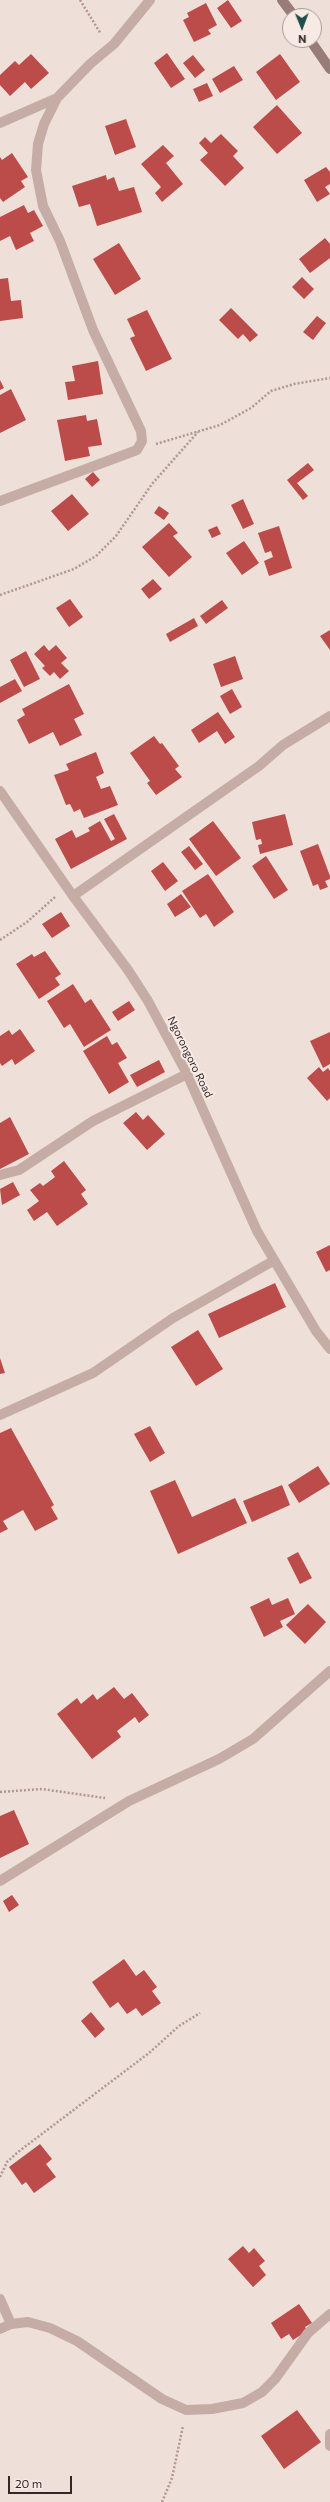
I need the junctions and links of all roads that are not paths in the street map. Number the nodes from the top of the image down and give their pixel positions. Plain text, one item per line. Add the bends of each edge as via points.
1 (150, 0) edge
2 (316, 48) edge
3 (330, 68) edge
4 (57, 98) junction
5 (0, 123) edge
6 (0, 501) edge
7 (330, 716) edge
8 (0, 791) edge
9 (73, 896) junction
10 (187, 1074) junction
11 (0, 1176) edge
12 (273, 1261) junction
13 (330, 1349) edge
14 (0, 1415) edge
15 (330, 1671) edge
16 (0, 1881) edge
17 (0, 2299) edge
18 (330, 2314) edge
19 (11, 2324) junction
20 (0, 2329) edge
21 (330, 2434) edge
22 (330, 2446) edge

1 - 4 street via 132,25
2 - 3 street
4 - 5 street
4 - 6 street via 44,124 38,144 36,170 43,206 60,241 93,330 141,431 142,441 137,450
7 - 9 street via 283,745 259,766
8 - 9 street, Ngorongoro Road
9 - 10 street, Ngorongoro Road via 128,970
10 - 11 street via 93,1121 19,1170
10 - 12 street, Ngorongoro Road
12 - 13 street, Ngorongoro Road
12 - 14 street via 173,1318 93,1373
15 - 16 street via 253,1739 219,1759 129,1801
17 - 19 street
18 - 19 street via 308,2333 275,2379 262,2392 244,2403 212,2409 186,2410 162,2399 77,2342 50,2328 28,2322
19 - 20 street
21 - 22 street

